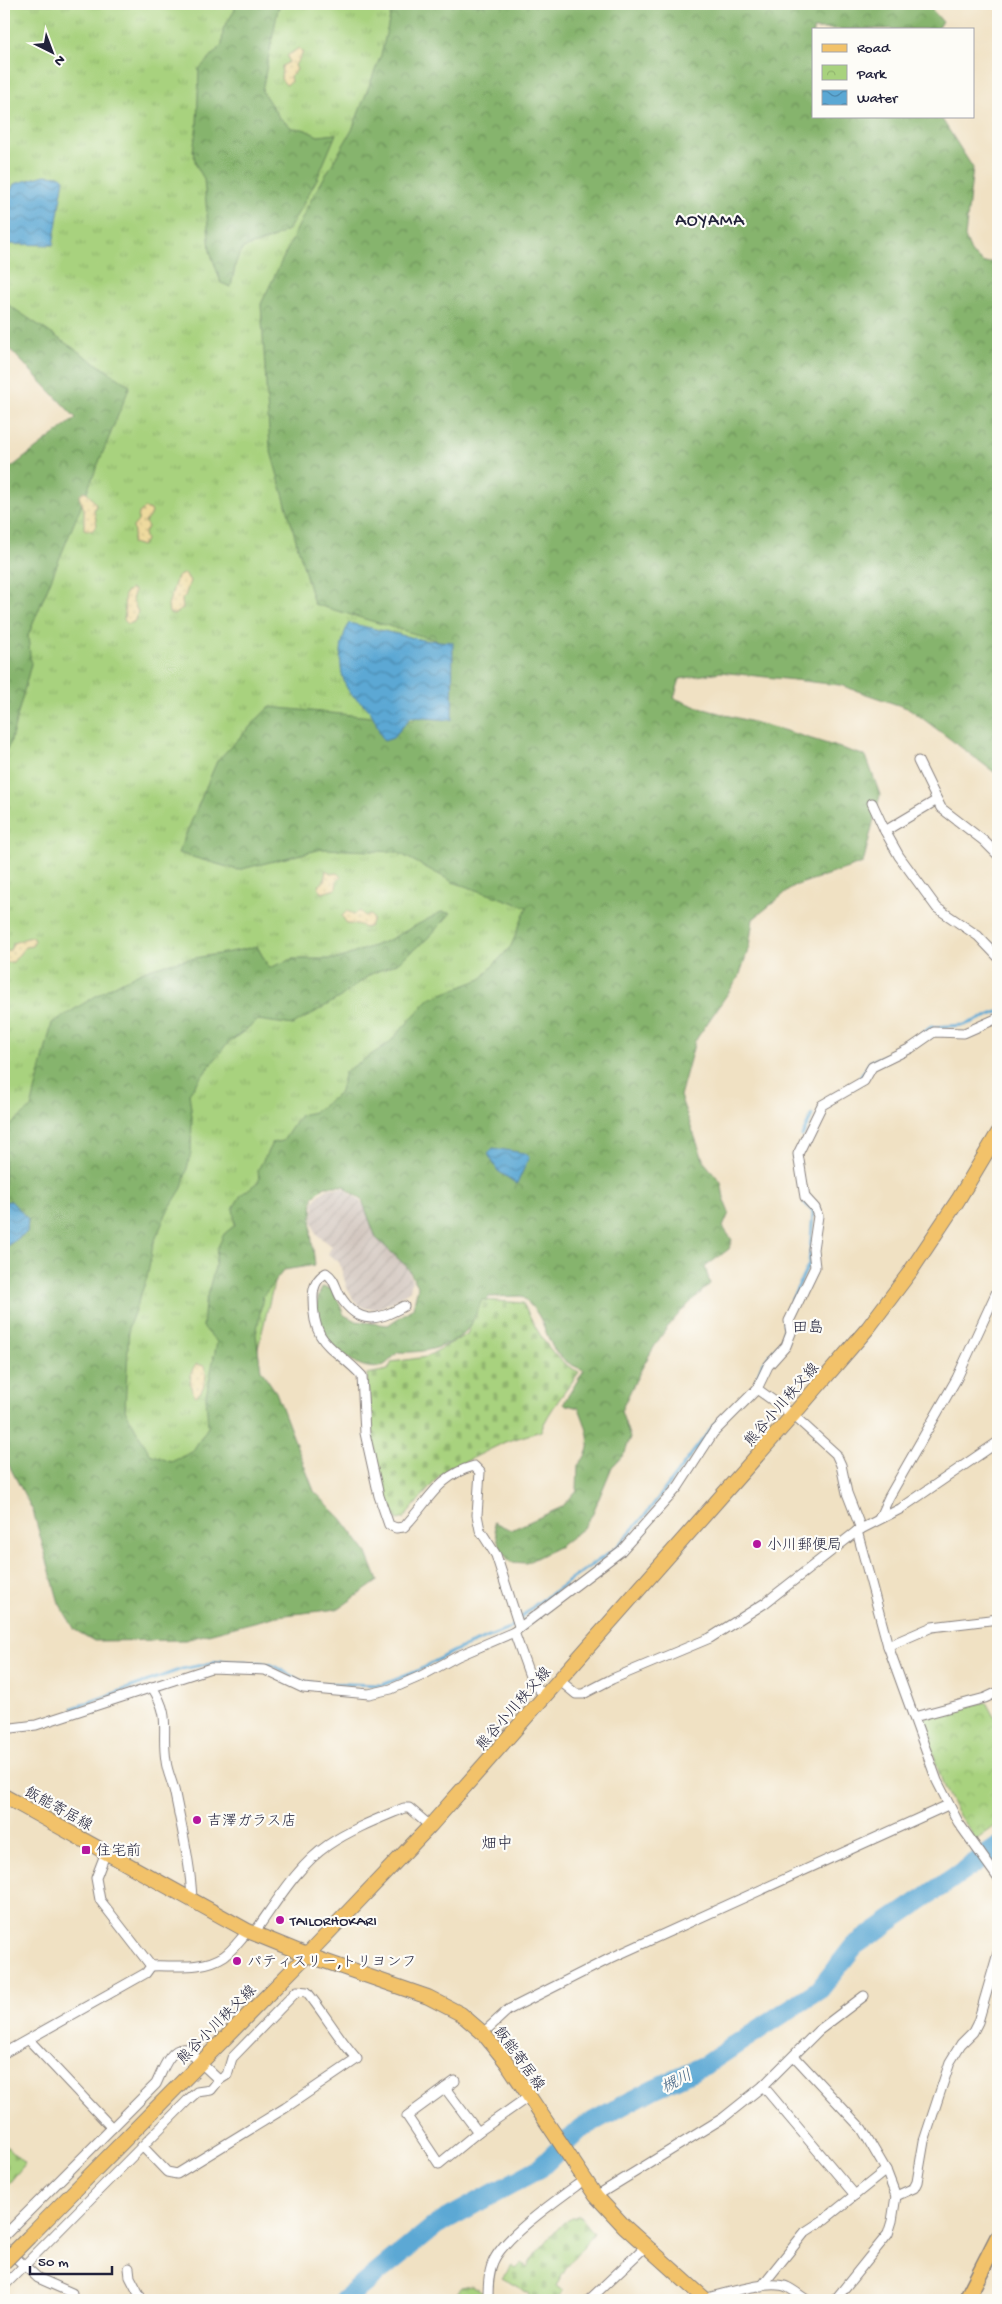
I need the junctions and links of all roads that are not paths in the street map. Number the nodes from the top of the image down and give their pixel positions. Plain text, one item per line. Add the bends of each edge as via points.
1 (918, 761) dead end
2 (937, 800) junction
3 (872, 803) dead end
4 (884, 831) junction
5 (998, 854) edge
6 (998, 957) edge
7 (998, 1018) edge
8 (998, 1133) edge
9 (998, 1289) edge
10 (404, 1306) dead end
11 (757, 1389) junction
12 (793, 1415) junction
13 (998, 1442) edge
14 (879, 1519) junction
15 (859, 1530) junction
16 (998, 1619) edge
17 (517, 1629) junction
18 (888, 1646) junction
19 (559, 1680) junction
20 (152, 1687) junction
21 (998, 1692) edge
22 (546, 1696) junction
23 (914, 1718) junction
24 (4, 1729) edge
25 (4, 1796) edge
26 (948, 1805) junction
27 (430, 1826) junction
28 (106, 1852) junction
29 (998, 1878) edge
30 (192, 1901) junction
31 (251, 1932) junction
32 (998, 1954) edge
33 (307, 1955) junction
34 (151, 1966) junction
35 (864, 1996) dead end
36 (483, 2033) junction
37 (30, 2040) junction
38 (4, 2053) edge
39 (794, 2056) junction
40 (201, 2062) junction
41 (219, 2080) junction
42 (454, 2082) dead end
43 (762, 2086) junction
44 (445, 2088) junction
45 (528, 2097) junction
46 (112, 2128) junction
47 (478, 2132) junction
48 (142, 2146) junction
49 (886, 2170) junction
50 (581, 2175) junction
51 (855, 2195) junction
52 (596, 2196) junction
53 (896, 2196) junction
54 (4, 2236) edge
55 (998, 2238) edge
56 (646, 2246) junction
57 (4, 2247) edge
58 (4, 2262) edge
59 (24, 2265) junction
60 (128, 2268) dead end
61 (4, 2286) edge
62 (761, 2287) junction
63 (705, 2299) edge
64 (72, 2300) edge
65 (142, 2300) edge
66 (488, 2300) edge
67 (589, 2300) edge
68 (806, 2300) edge
69 (835, 2300) edge
70 (966, 2300) edge

1 - 2 street
2 - 4 street
2 - 5 street via 941,808
3 - 4 street
4 - 6 street via 938,908 978,936
7 - 11 street via 964,1033 934,1032 911,1048 872,1067 864,1081 822,1105 798,1154 805,1197 818,1216 814,1268 789,1321 791,1333 786,1346 768,1366
8 - 12 main road, 熊谷小川秩父線 via 910,1272 868,1328
9 - 14 street via 957,1378
10 - 17 street via 378,1319 366,1318 351,1310 333,1277 326,1273 318,1277 312,1290 313,1321 319,1336 362,1376 365,1434 389,1525 404,1527 438,1485 454,1472 474,1466 480,1472 477,1516 480,1530 496,1556
11 - 12 street
11 - 17 street via 713,1433 678,1487 621,1551
12 - 15 street via 836,1454
12 - 19 main road, 熊谷小川秩父線
13 - 14 street via 900,1509
14 - 15 street
15 - 18 street
15 - 19 street via 764,1603 710,1638 583,1694 576,1694
16 - 18 street via 932,1627
17 - 20 street via 421,1676 369,1694 303,1688 265,1670 252,1668 211,1668
17 - 22 street via 532,1682
18 - 23 street
19 - 22 main road, 熊谷小川秩父線
20 - 24 street via 36,1725
20 - 30 street via 166,1720 166,1760 191,1877
21 - 23 street
22 - 27 main road, 熊谷小川秩父線
23 - 26 street
25 - 28 main road, 飯能寄居線
26 - 29 street
26 - 36 street via 611,1958 508,2010
27 - 31 street via 409,1808 404,1808 354,1829 298,1874
27 - 33 main road, 熊谷小川秩父線
28 - 30 main road, 飯能寄居線
28 - 34 street via 96,1878 100,1900
30 - 31 main road, 飯能寄居線
31 - 33 main road, 飯能寄居線
31 - 34 street via 225,1956 212,1962
32 - 53 street via 978,2022 950,2062 924,2141 917,2182 914,2188
33 - 36 main road, 飯能寄居線 via 428,1997 461,2014
33 - 40 main road, 熊谷小川秩父線
34 - 37 street via 146,1973
35 - 39 street via 818,2031
36 - 45 main road, 飯能寄居線
37 - 38 street
37 - 46 street
39 - 43 street
39 - 49 street via 862,2129
40 - 41 street
40 - 46 street via 186,2049 177,2050 156,2084
40 - 58 main road, 熊谷小川秩父線, bridge
41 - 48 street via 211,2090 197,2092
41 - 48 street via 227,2075 232,2058 297,1991 307,1992 357,2059 285,2108 177,2174 167,2172
42 - 44 street
43 - 51 street
43 - 52 street via 723,2118
44 - 47 street
44 - 47 street via 407,2116 439,2164
45 - 47 street
45 - 50 main road, 飯能寄居線
46 - 54 street
48 - 59 street
49 - 51 street
49 - 53 street
50 - 52 main road, 飯能寄居線
50 - 66 street via 500,2251 490,2273
51 - 62 street via 805,2232
52 - 56 main road, 飯能寄居線
53 - 69 street via 888,2234
55 - 70 highway
56 - 63 main road, 飯能寄居線
56 - 67 street
57 - 59 street
59 - 61 street
59 - 64 street via 38,2278 72,2292
60 - 65 street
62 - 63 street via 739,2289
62 - 68 street via 786,2286

